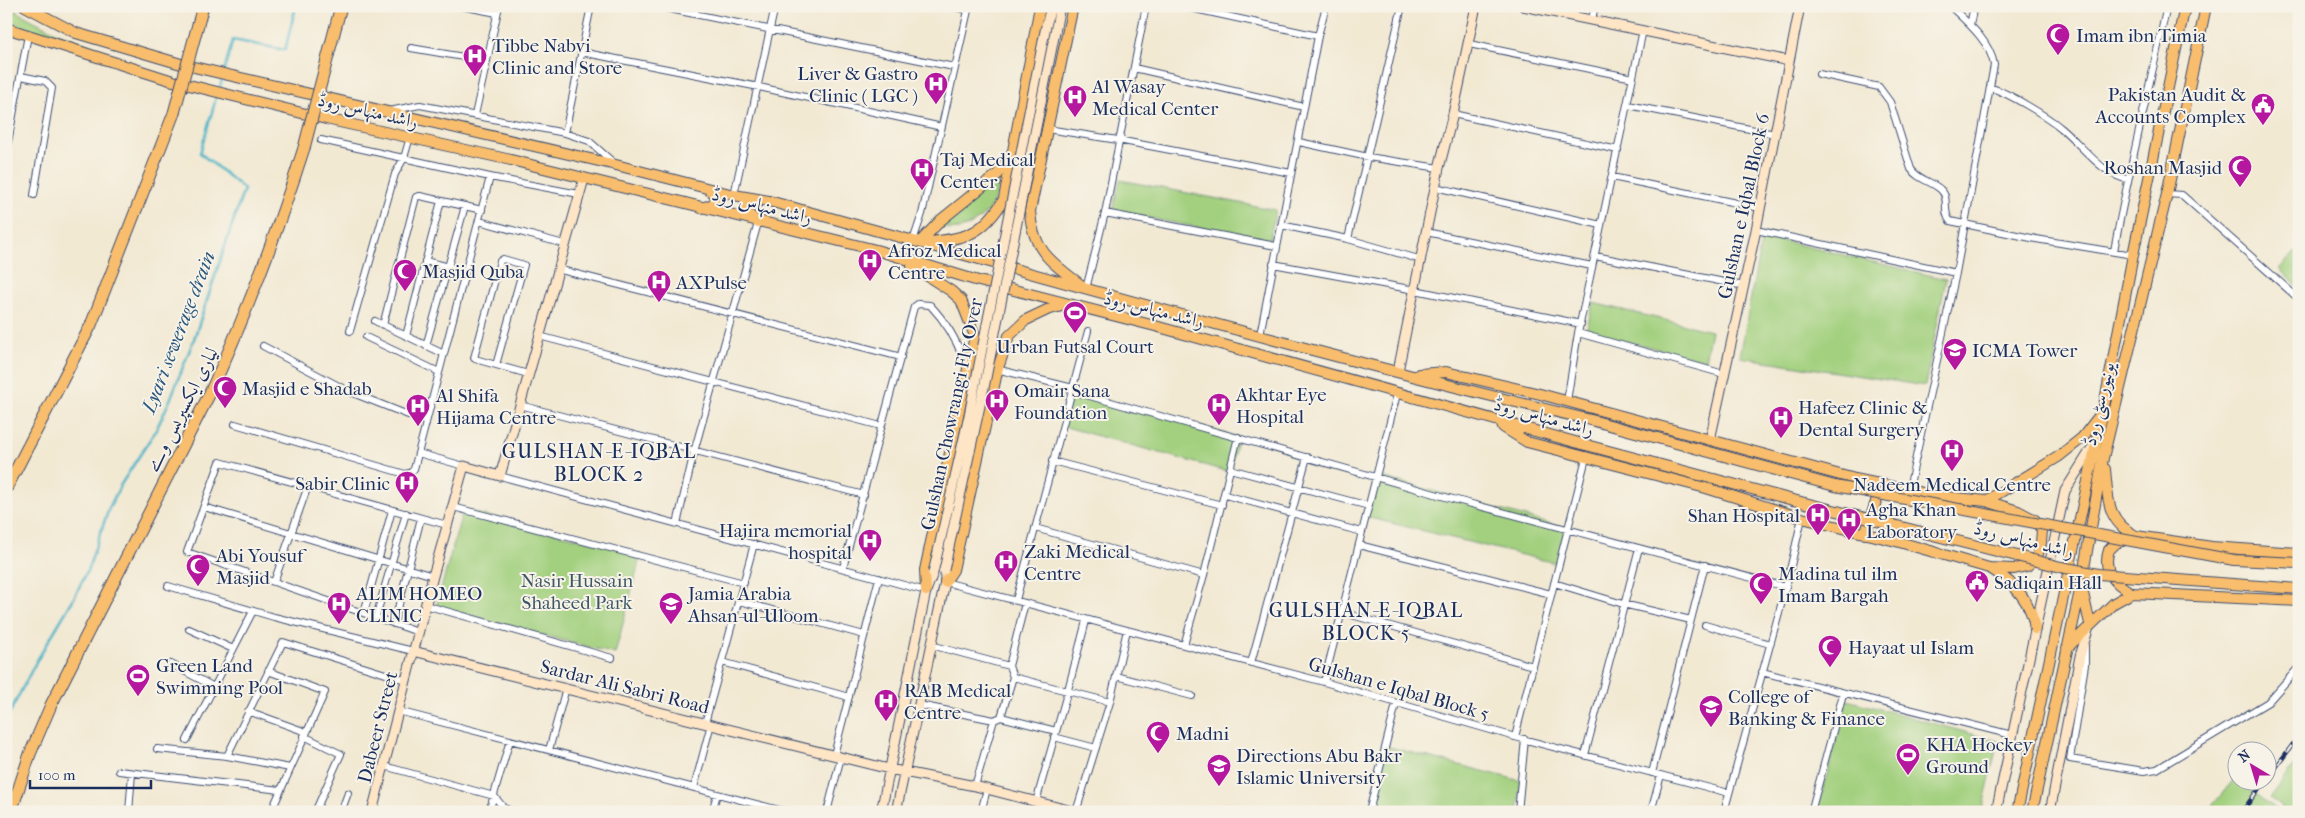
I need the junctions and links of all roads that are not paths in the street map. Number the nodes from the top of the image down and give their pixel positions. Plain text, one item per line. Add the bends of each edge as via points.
1 (25, 6) edge
2 (203, 6) edge
3 (341, 6) edge
4 (461, 6) edge
5 (591, 6) edge
6 (655, 6) edge
7 (696, 6) edge
8 (775, 6) edge
9 (950, 6) edge
10 (1040, 6) edge
11 (1051, 6) edge
12 (1060, 6) edge
13 (1073, 6) edge
14 (1146, 6) edge
15 (1181, 6) edge
16 (1326, 6) edge
17 (1402, 6) edge
18 (1476, 6) edge
19 (1524, 6) edge
20 (1595, 6) edge
21 (1800, 6) edge
22 (1950, 6) edge
23 (1974, 6) edge
24 (2167, 6) edge
25 (2184, 6) edge
26 (2206, 6) edge
27 (969, 8) edge
28 (498, 10) edge
29 (694, 14) junction
30 (1592, 19) junction
31 (1970, 25) junction
32 (1051, 26) junction
33 (6, 28) edge
34 (770, 29) junction
35 (1643, 30) junction
36 (28, 35) junction
37 (1318, 36) junction
38 (1469, 44) junction
39 (411, 48) dead end
40 (581, 52) junction
41 (487, 61) junction
42 (1789, 61) junction
43 (954, 67) junction
44 (1134, 68) junction
45 (1819, 74) dead end
46 (21, 76) junction
47 (1633, 78) junction
48 (759, 87) junction
49 (1991, 88) junction
50 (1628, 105) junction
51 (1304, 108) junction
52 (383, 112) junction
53 (1454, 114) junction
54 (475, 115) junction
55 (942, 127) junction
56 (1047, 129) junction
57 (565, 133) junction
58 (1775, 134) junction
59 (410, 137) junction
60 (321, 140) dead end
61 (1118, 140) junction
62 (1299, 142) junction
63 (1014, 150) junction
64 (1618, 150) junction
65 (6, 153) edge
66 (1368, 157) junction
67 (404, 158) junction
68 (616, 164) junction
69 (1439, 168) junction
70 (1291, 173) junction
71 (490, 177) junction
72 (1612, 177) junction
73 (584, 179) junction
74 (2127, 179) junction
75 (1435, 187) junction
76 (707, 189) junction
77 (579, 194) junction
78 (2167, 194) junction
79 (34, 195) dead end
80 (734, 195) junction
81 (441, 201) junction
82 (769, 201) junction
83 (465, 206) junction
84 (698, 208) junction
85 (1760, 208) junction
86 (482, 210) junction
87 (1105, 213) junction
88 (479, 221) junction
89 (758, 223) junction
90 (1964, 224) junction
91 (1281, 225) junction
92 (1601, 225) junction
93 (1756, 230) junction
94 (1426, 232) junction
95 (1348, 239) junction
96 (917, 242) junction
97 (564, 244) junction
98 (1276, 246) junction
99 (2114, 251) junction
100 (2132, 255) junction
101 (1595, 256) junction
102 (899, 258) junction
103 (1422, 260) junction
104 (426, 261) junction
105 (1273, 264) junction
106 (1592, 266) junction
107 (448, 267) junction
108 (557, 269) junction
109 (466, 271) junction
110 (1956, 273) junction
111 (1744, 286) junction
112 (1086, 288) junction
113 (1415, 290) junction
114 (2299, 299) edge
115 (1066, 305) junction
116 (734, 314) junction
117 (375, 321) dead end
118 (1580, 324) junction
119 (383, 325) junction
120 (1088, 331) dead end
121 (350, 332) dead end
122 (1578, 333) junction
123 (1260, 335) junction
124 (366, 336) dead end
125 (406, 336) junction
126 (538, 336) junction
127 (263, 346) dead end
128 (426, 346) junction
129 (444, 354) junction
130 (901, 357) junction
131 (969, 362) junction
132 (496, 365) junction
133 (998, 368) junction
134 (1398, 371) junction
135 (439, 372) junction
136 (528, 374) junction
137 (1410, 374) junction
138 (1724, 374) junction
139 (714, 382) junction
140 (1072, 390) junction
141 (1397, 394) junction
142 (1568, 401) junction
143 (520, 406) junction
144 (2103, 411) junction
145 (1495, 421) junction
146 (426, 422) junction
147 (235, 424) dead end
148 (881, 426) junction
149 (1238, 437) junction
150 (1710, 440) junction
151 (2096, 440) junction
152 (694, 452) junction
153 (418, 453) junction
154 (1307, 457) junction
155 (1586, 458) junction
156 (2104, 458) junction
157 (1052, 461) junction
158 (464, 466) junction
159 (1230, 469) junction
160 (500, 476) junction
161 (1376, 476) junction
162 (1882, 483) junction
163 (308, 486) junction
164 (1299, 487) junction
165 (6, 489) edge
166 (1909, 489) junction
167 (864, 495) junction
168 (1225, 495) junction
169 (1986, 501) junction
170 (1222, 505) junction
171 (1369, 506) junction
172 (204, 507) junction
173 (453, 507) junction
174 (392, 510) junction
175 (1292, 513) junction
176 (406, 514) junction
177 (421, 518) junction
178 (1802, 518) junction
179 (677, 524) junction
180 (447, 525) junction
181 (1035, 528) junction
182 (1568, 530) junction
183 (1362, 532) junction
184 (291, 534) junction
185 (1865, 534) junction
186 (2136, 536) junction
187 (754, 544) junction
188 (1359, 545) junction
189 (1639, 548) junction
190 (2299, 553) edge
191 (378, 560) junction
192 (391, 564) junction
193 (2299, 564) edge
194 (1705, 566) junction
195 (408, 568) junction
196 (843, 568) junction
197 (1989, 568) junction
198 (1204, 575) junction
199 (433, 576) junction
200 (879, 578) junction
201 (274, 582) junction
202 (945, 582) junction
203 (744, 583) junction
204 (1554, 583) junction
205 (168, 586) dead end
206 (2081, 586) junction
207 (1786, 587) junction
208 (2299, 589) edge
209 (926, 591) junction
210 (2132, 593) junction
211 (1551, 594) junction
212 (1016, 600) junction
213 (739, 601) junction
214 (2299, 601) edge
215 (1024, 603) junction
216 (1623, 604) junction
217 (425, 605) junction
218 (253, 610) junction
219 (1341, 612) junction
220 (364, 613) junction
221 (376, 617) junction
222 (1691, 620) junction
223 (1086, 621) junction
224 (394, 624) junction
225 (2090, 624) junction
226 (1705, 625) dead end
227 (189, 629) dead end
228 (2035, 629) junction
229 (1127, 630) junction
230 (418, 632) junction
231 (864, 635) junction
232 (1770, 644) junction
233 (931, 645) junction
234 (1184, 645) junction
235 (2067, 648) junction
236 (233, 649) junction
237 (413, 651) junction
238 (612, 658) dead end
239 (722, 662) junction
240 (1252, 663) junction
241 (171, 664) dead end
242 (1009, 666) junction
243 (1533, 666) junction
244 (2299, 667) edge
245 (268, 671) junction
246 (1762, 672) junction
247 (1116, 676) junction
248 (1013, 677) junction
249 (406, 680) junction
250 (1324, 682) junction
251 (214, 687) junction
252 (566, 688) junction
253 (1068, 690) junction
254 (1843, 694) junction
255 (1192, 696) dead end
256 (849, 697) junction
257 (1110, 702) junction
258 (918, 704) junction
259 (1396, 704) junction
260 (248, 711) junction
261 (398, 711) junction
262 (1002, 717) junction
263 (994, 720) junction
264 (708, 724) junction
265 (305, 734) junction
266 (1055, 734) junction
267 (2012, 735) junction
268 (1515, 736) junction
269 (1525, 739) junction
270 (187, 740) dead end
271 (510, 740) junction
272 (1096, 748) junction
273 (157, 749) dead end
274 (549, 750) junction
275 (1585, 755) junction
276 (227, 756) junction
277 (837, 756) junction
278 (2065, 758) junction
279 (384, 766) junction
280 (290, 768) junction
281 (889, 769) junction
282 (119, 771) dead end
283 (904, 772) junction
284 (1652, 772) junction
285 (132, 773) junction
286 (1661, 775) junction
287 (975, 786) junction
288 (694, 788) junction
289 (987, 789) junction
290 (280, 790) junction
291 (348, 793) dead end
292 (1729, 793) junction
293 (717, 794) junction
294 (494, 796) junction
295 (1036, 802) junction
296 (1518, 809) edge
297 (11, 812) edge
298 (129, 812) edge
299 (271, 812) edge
300 (315, 812) edge
301 (341, 812) edge
302 (372, 812) edge
303 (489, 812) edge
304 (513, 812) edge
305 (712, 812) edge
306 (787, 812) edge
307 (827, 812) edge
308 (880, 812) edge
309 (896, 812) edge
310 (981, 812) edge
311 (1076, 812) edge
312 (1368, 812) edge
313 (1536, 812) edge
314 (1651, 812) edge
315 (1724, 812) edge
316 (1811, 812) edge
317 (1996, 812) edge
318 (2017, 812) edge
319 (2032, 812) edge
320 (2050, 812) edge

1 - 52 main road, راشد منہاس روڈ, bridge via 76,33 181,64
2 - 165 highway, bridge via 174,113 92,324
3 - 297 highway, لیاری ایکسپریس وے, bridge via 304,148 248,309 209,395 50,705
4 - 28 street
5 - 40 street
6 - 29 street
7 - 29 street
8 - 34 street
9 - 27 street
10 - 63 main road
11 - 32 street
12 - 32 street
13 - 56 main road
14 - 44 street
15 - 37 street
16 - 37 street
17 - 66 street
18 - 38 street
19 - 30 street
20 - 30 street
21 - 42 street, Gulshan e Iqbal Block 6
22 - 31 street
23 - 31 street
24 - 74 street via 2147,104
25 - 100 main road, یونیورسٹی روڈ
26 - 78 main road, یونیورسٹی روڈ
27 - 43 street
28 - 41 street
29 - 34 street
30 - 35 street
31 - 49 street via 1993,57
32 - 202 street, Gulshan Chowrangi Fly Over, bridge via 985,383 944,570
32 - 209 street, Gulshan Chowrangi Fly Over, bridge via 968,420 934,573
33 - 36 main road, راشد منہاس روڈ
34 - 43 street
34 - 48 street
35 - 42 street
35 - 47 street
36 - 46 street
36 - 59 main road, راشد منہاس روڈ, bridge via 173,81
37 - 51 street
38 - 47 street
38 - 53 street
39 - 41 street
40 - 48 street
40 - 57 street
41 - 54 street
42 - 58 street, Gulshan e Iqbal Block 6
43 - 55 street
44 - 51 street
44 - 61 street
45 - 90 street via 1879,87 1885,93 1914,174 1941,189 1950,221
46 - 65 street
46 - 79 street via 45,81 52,88
47 - 50 street
48 - 55 street
48 - 80 street
49 - 74 street via 2060,127 2112,175
49 - 90 street
50 - 58 street
50 - 64 street
51 - 62 street
52 - 54 street via 420,105
52 - 68 main road, راشد منہاس روڈ
53 - 64 street
53 - 69 street
54 - 57 street
55 - 96 street
56 - 61 street
56 - 112 main road via 1030,211 1033,235 1046,256
57 - 68 street via 589,141
58 - 85 street, Gulshan e Iqbal Block 6
59 - 67 street
59 - 73 main road, راشد منہاس روڈ
60 - 67 street
61 - 70 street
61 - 87 street
62 - 66 street
62 - 70 street
63 - 96 main road via 998,174
63 - 96 main road via 1004,199 993,218 961,239
64 - 72 street
66 - 69 street
66 - 95 street
67 - 71 street
67 - 121 street via 395,174
68 - 76 main road, راشد منہاس روڈ
69 - 75 street
70 - 91 street
71 - 77 street
71 - 86 street
72 - 85 street
72 - 92 street
73 - 77 street
73 - 84 main road, راشد منہاس روڈ
74 - 99 street
75 - 92 street
75 - 94 street
76 - 80 main road, راشد منہاس روڈ
76 - 84 main road via 715,194 716,201 711,206
77 - 97 street
78 - 114 street via 2182,195
78 - 156 main road, یونیورسٹی روڈ
80 - 82 main road, راشد منہاس روڈ
81 - 83 street
81 - 104 street
81 - 119 street via 420,196 414,201
82 - 89 main road via 746,204 745,211
82 - 96 main road, راشد منہاس روڈ
83 - 86 street
83 - 107 street
84 - 89 main road, راشد منہاس روڈ
85 - 93 street, Gulshan e Iqbal Block 6
86 - 88 street
87 - 98 street
87 - 112 street
88 - 97 street
88 - 109 street
89 - 102 main road, راشد منہاس روڈ
89 - 116 street
90 - 99 street
90 - 110 street
91 - 95 street
91 - 98 street
92 - 101 street
93 - 110 street
93 - 111 street, Gulshan e Iqbal Block 6
94 - 103 street
94 - 106 street
95 - 103 street
96 - 112 main road, راشد منہاس روڈ
97 - 108 street
98 - 105 street
99 - 100 street
100 - 144 main road, یونیورسٹی روڈ
101 - 106 street
101 - 111 street
102 - 115 main road, راشد منہاس روڈ
102 - 131 main road via 961,300 975,336
103 - 113 street
104 - 107 street
104 - 125 street
105 - 113 street
105 - 123 street
106 - 118 street
107 - 109 street
107 - 128 street
108 - 116 street
108 - 126 street
109 - 129 street
110 - 166 street
111 - 138 street, Gulshan e Iqbal Block 6
112 - 123 main road, راشد منہاس روڈ
113 - 118 street
113 - 134 street
115 - 133 main road via 1026,320 1009,336
115 - 141 main road, راشد منہاس روڈ via 1155,326
116 - 130 street
116 - 139 street
117 - 119 street
118 - 122 street
119 - 125 street
120 - 140 street
122 - 138 street
122 - 142 street
123 - 134 main road, راشد منہاس روڈ
124 - 135 street
125 - 128 street
126 - 136 street
126 - 139 street
127 - 146 street via 350,392
128 - 129 street
129 - 135 street
130 - 131 street via 914,308 923,303 941,316 954,334 963,359
130 - 148 street
131 - 133 street
131 - 209 main road via 925,570
132 - 132 street via 524,268 521,263 503,259 474,356
132 - 136 street
133 - 140 street
133 - 202 main road via 953,570
134 - 137 main road, راشد منہاس روڈ
135 - 146 street
136 - 143 street
137 - 142 main road via 1446,372
137 - 193 main road, راشد منہاس روڈ, bridge via 1835,486 2207,556
138 - 150 street, Gulshan e Iqbal Block 6
139 - 148 street
139 - 152 street
140 - 149 street
140 - 157 street
141 - 145 main road, راشد منہاس روڈ
141 - 161 street
142 - 150 main road
143 - 152 street
143 - 160 street
144 - 151 main road, یونیورسٹی روڈ
144 - 169 main road via 2082,438 2058,457
145 - 155 main road via 1528,442
145 - 208 main road, راشد منہاس روڈ, bridge via 2061,567 2098,574
146 - 153 street
147 - 153 street via 405,474 414,469
148 - 167 street
149 - 154 street
149 - 159 street
150 - 162 main road via 1815,469
151 - 228 street via 2065,491
151 - 318 main road, یونیورسٹی روڈ
152 - 167 street
152 - 179 street
153 - 158 street
154 - 161 street
154 - 164 street
155 - 178 main road via 1706,488
155 - 182 street
156 - 186 main road via 2112,516
156 - 206 main road, یونیورسٹی روڈ
157 - 170 street
157 - 181 street
158 - 160 street
158 - 173 street, Dabeer Street
159 - 164 street
159 - 168 street
160 - 179 street
161 - 171 street
161 - 182 street
162 - 166 main road
162 - 185 main road
163 - 172 street via 220,462
163 - 174 street
163 - 184 street
164 - 171 street
164 - 175 street
166 - 169 main road via 1937,496
167 - 196 street
168 - 170 street
168 - 175 street
169 - 197 main road via 2018,510 2035,520 2042,530 2042,544 2027,566
170 - 198 street
171 - 183 street
172 - 184 street
172 - 201 street via 187,552
173 - 180 street, Dabeer Street
173 - 203 street
174 - 176 street
174 - 191 street
175 - 183 street
175 - 240 street
176 - 177 street
176 - 192 street
177 - 180 street
177 - 195 street
178 - 185 main road
178 - 207 street
179 - 187 street
180 - 199 street, Dabeer Street
181 - 198 street
181 - 212 street
182 - 189 street
182 - 204 street
183 - 188 street
184 - 191 street
184 - 201 street
185 - 197 main road
186 - 190 main road via 2212,547
186 - 210 main road via 2116,543 2109,550 2106,564 2114,580
187 - 196 street
187 - 203 street
188 - 211 street
188 - 219 street
189 - 194 street
189 - 216 street
191 - 192 street
191 - 220 street
192 - 195 street
192 - 221 street
194 - 207 street
194 - 222 street
195 - 199 street
195 - 224 street
196 - 200 street
197 - 228 main road via 2014,584 2034,614
198 - 234 street
199 - 217 street, Dabeer Street
200 - 209 street
200 - 231 street
201 - 220 street
202 - 212 street, Gulshan e Iqbal Block 5
202 - 233 street, Gulshan Chowrangi Fly Over
203 - 213 street
204 - 211 street
204 - 216 street
205 - 218 street, Sardar Ali Sabri Road
206 - 225 main road
206 - 235 main road, یونیورسٹی روڈ
207 - 232 street
209 - 281 street, Gulshan Chowrangi Fly Over
210 - 214 main road
210 - 225 main road via 2114,603
211 - 243 street
212 - 215 street, Gulshan e Iqbal Block 5
213 - 231 street
213 - 239 street
215 - 223 street, Gulshan e Iqbal Block 5
215 - 242 street
216 - 222 street
216 - 275 street
217 - 230 street, Dabeer Street
217 - 238 street
218 - 236 street
218 - 237 street, Sardar Ali Sabri Road
219 - 243 street
219 - 250 street
220 - 221 street
221 - 224 street
222 - 284 street
223 - 229 street, Gulshan e Iqbal Block 5
223 - 253 street
224 - 230 street
225 - 235 main road
225 - 278 street via 2085,637
226 - 232 street
227 - 236 street
228 - 267 street
229 - 234 street, Gulshan e Iqbal Block 5
229 - 247 street
230 - 237 street, Dabeer Street
231 - 256 street
232 - 246 street
233 - 242 street
233 - 258 street, Gulshan Chowrangi Fly Over
234 - 240 street, Gulshan e Iqbal Block 5
235 - 319 main road, یونیورسٹی روڈ
236 - 251 street
237 - 249 street, Dabeer Street
237 - 252 street, Sardar Ali Sabri Road
239 - 256 street
239 - 264 street
240 - 250 street, Gulshan e Iqbal Block 5
241 - 251 street
242 - 248 street
243 - 268 street
244 - 278 street via 2268,702 2157,769 2144,771
245 - 249 street via 283,642
245 - 260 street
245 - 265 street via 324,692
246 - 254 street
246 - 292 street
247 - 255 street
247 - 257 street
248 - 253 street
248 - 262 street
249 - 261 street, Dabeer Street
250 - 259 street, Gulshan e Iqbal Block 5
251 - 270 street
252 - 264 street, Sardar Ali Sabri Road
252 - 274 street
253 - 257 street
253 - 266 street
254 - 267 street
254 - 316 street
256 - 277 street
257 - 272 street
258 - 263 street
258 - 283 street, Gulshan Chowrangi Fly Over
259 - 268 street, Gulshan e Iqbal Block 5
259 - 312 street
260 - 265 street
260 - 276 street
261 - 271 street
261 - 279 street, Dabeer Street
262 - 263 street
262 - 266 street
263 - 287 street
264 - 277 street, Sardar Ali Sabri Road
264 - 288 street
265 - 280 street
265 - 300 street via 341,754
266 - 272 street
266 - 295 street
267 - 317 street
268 - 269 street, Gulshan e Iqbal Block 5
269 - 275 street, Gulshan e Iqbal Block 5
269 - 296 street
271 - 274 street
271 - 294 street
272 - 311 street
273 - 276 street
274 - 288 street
275 - 284 street, Gulshan e Iqbal Block 5
276 - 280 street
277 - 281 street, Sardar Ali Sabri Road
277 - 307 street
278 - 320 street
279 - 294 street
279 - 302 street, Dabeer Street
280 - 290 street
281 - 283 street, Sardar Ali Sabri Road
281 - 308 street, Gulshan Chowrangi Fly Over
282 - 285 street
283 - 287 street, Sardar Ali Sabri Road
283 - 309 street, Gulshan Chowrangi Fly Over
284 - 286 street, Gulshan e Iqbal Block 5
285 - 290 street
285 - 298 street
286 - 292 street, Gulshan e Iqbal Block 5
286 - 314 street
287 - 289 street, Sardar Ali Sabri Road
288 - 293 street
289 - 295 street, Sardar Ali Sabri Road
289 - 310 street
290 - 299 street
291 - 301 street
292 - 315 street
293 - 305 street
293 - 306 street
294 - 303 street
294 - 304 street via 504,808
295 - 311 street, Sardar Ali Sabri Road
296 - 313 street

